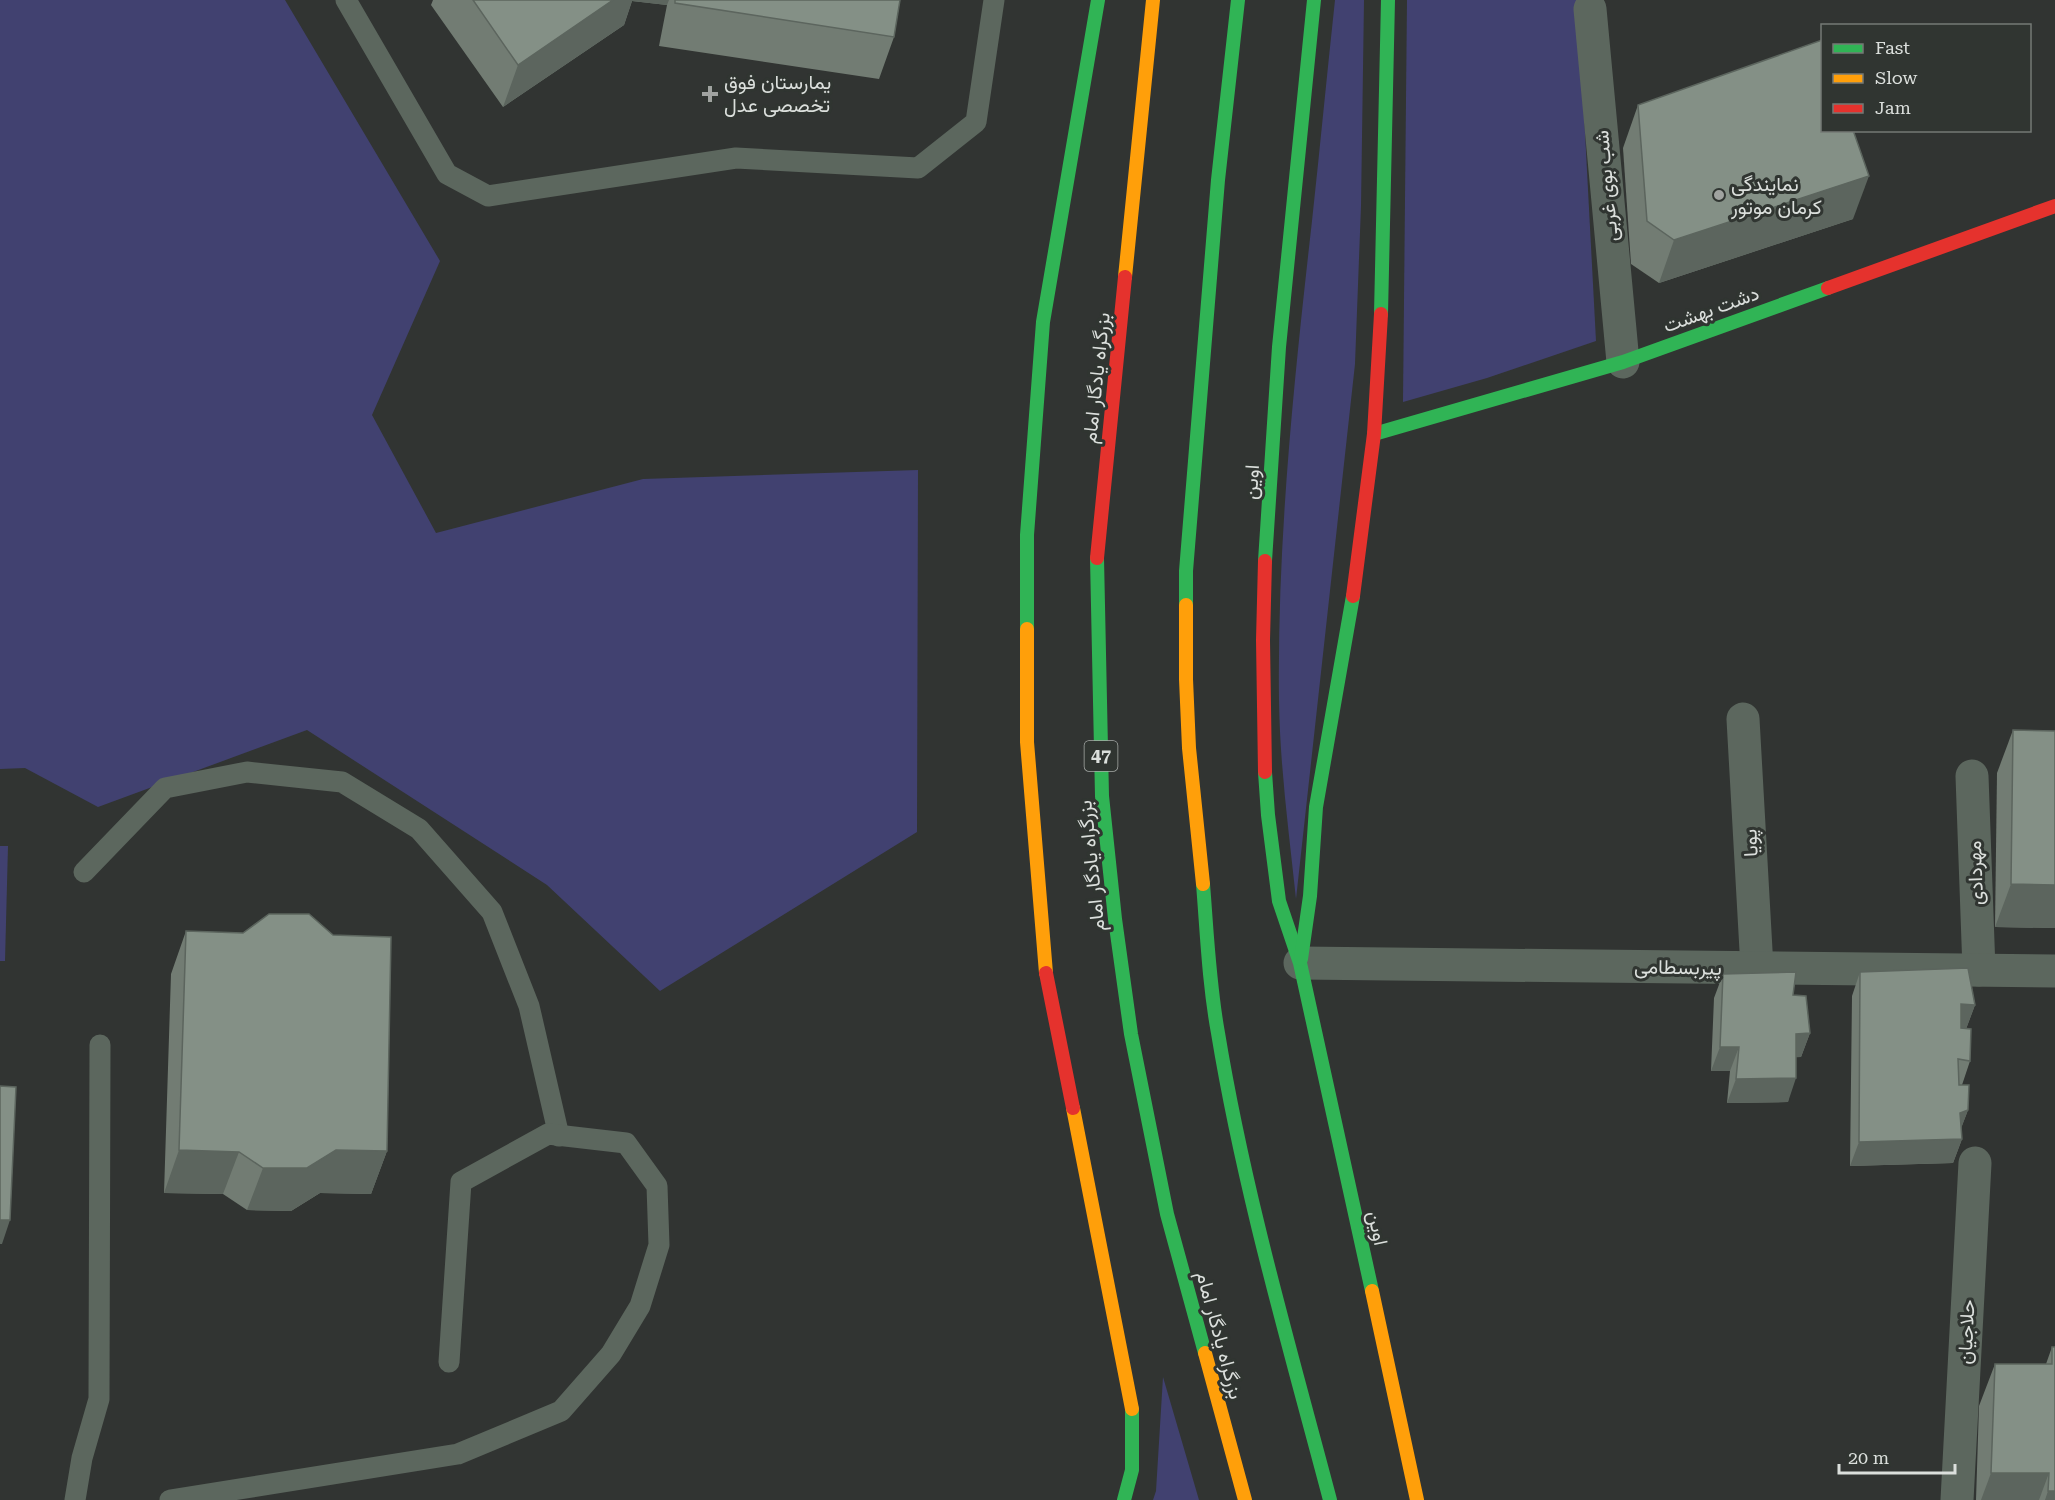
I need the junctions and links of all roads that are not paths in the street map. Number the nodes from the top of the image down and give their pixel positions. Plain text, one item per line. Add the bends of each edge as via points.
1 (346, 0) edge
2 (994, 0) edge
3 (1098, 0) edge
4 (1153, 0) edge
5 (1238, 0) edge
6 (1314, 0) edge
7 (1388, 0) edge
8 (1590, 9) dead end
9 (2055, 206) edge
10 (1623, 362) junction
11 (1374, 434) junction
12 (1743, 719) dead end
13 (1972, 776) dead end
14 (84, 872) dead end
15 (1300, 963) junction
16 (1757, 968) junction
17 (1979, 970) junction
18 (2055, 971) edge
19 (100, 1044) dead end
20 (559, 1136) junction
21 (1974, 1163) dead end
22 (449, 1362) dead end
23 (75, 1500) edge
24 (170, 1500) edge
25 (1124, 1500) edge
26 (1245, 1500) edge
27 (1330, 1500) edge
28 (1417, 1500) edge
29 (1957, 1500) edge

1 - 2 lane via 447,174 488,196 736,158 918,168 976,122
3 - 25 main road via 1042,322 1027,535 1027,742 1045,968 1133,1415 1132,1470
4 - 26 main road, بزرگراه یادگار امام / 47 via 1097,562 1102,796 1131,1034 1165,1203
5 - 27 main road via 1217,191 1186,571 1190,748 1217,1030 1235,1128
6 - 15 main road, اوین via 1279,347 1263,640 1268,815 1279,901
7 - 11 main road, اوین via 1382,329
8 - 10 street, شب بوی غربی
9 - 10 main road, دشت بهشت
10 - 11 main road, دشت بهشت
11 - 15 main road, اوین via 1356,579 1316,807 1310,896
12 - 16 street, پویا
13 - 17 street, مهردادی
14 - 20 lane via 165,788 247,772 342,782 419,829 492,912 529,1006
15 - 16 street, پیربسطامی
15 - 28 main road, اوین
16 - 17 street, پیربسطامی
17 - 18 street, پیربسطامی
19 - 23 lane via 99,1399
20 - 22 lane via 548,1134 461,1182
20 - 24 lane via 626,1143 657,1186 659,1245 640,1306 610,1354 561,1411 458,1454
21 - 29 street, حلاجیان

